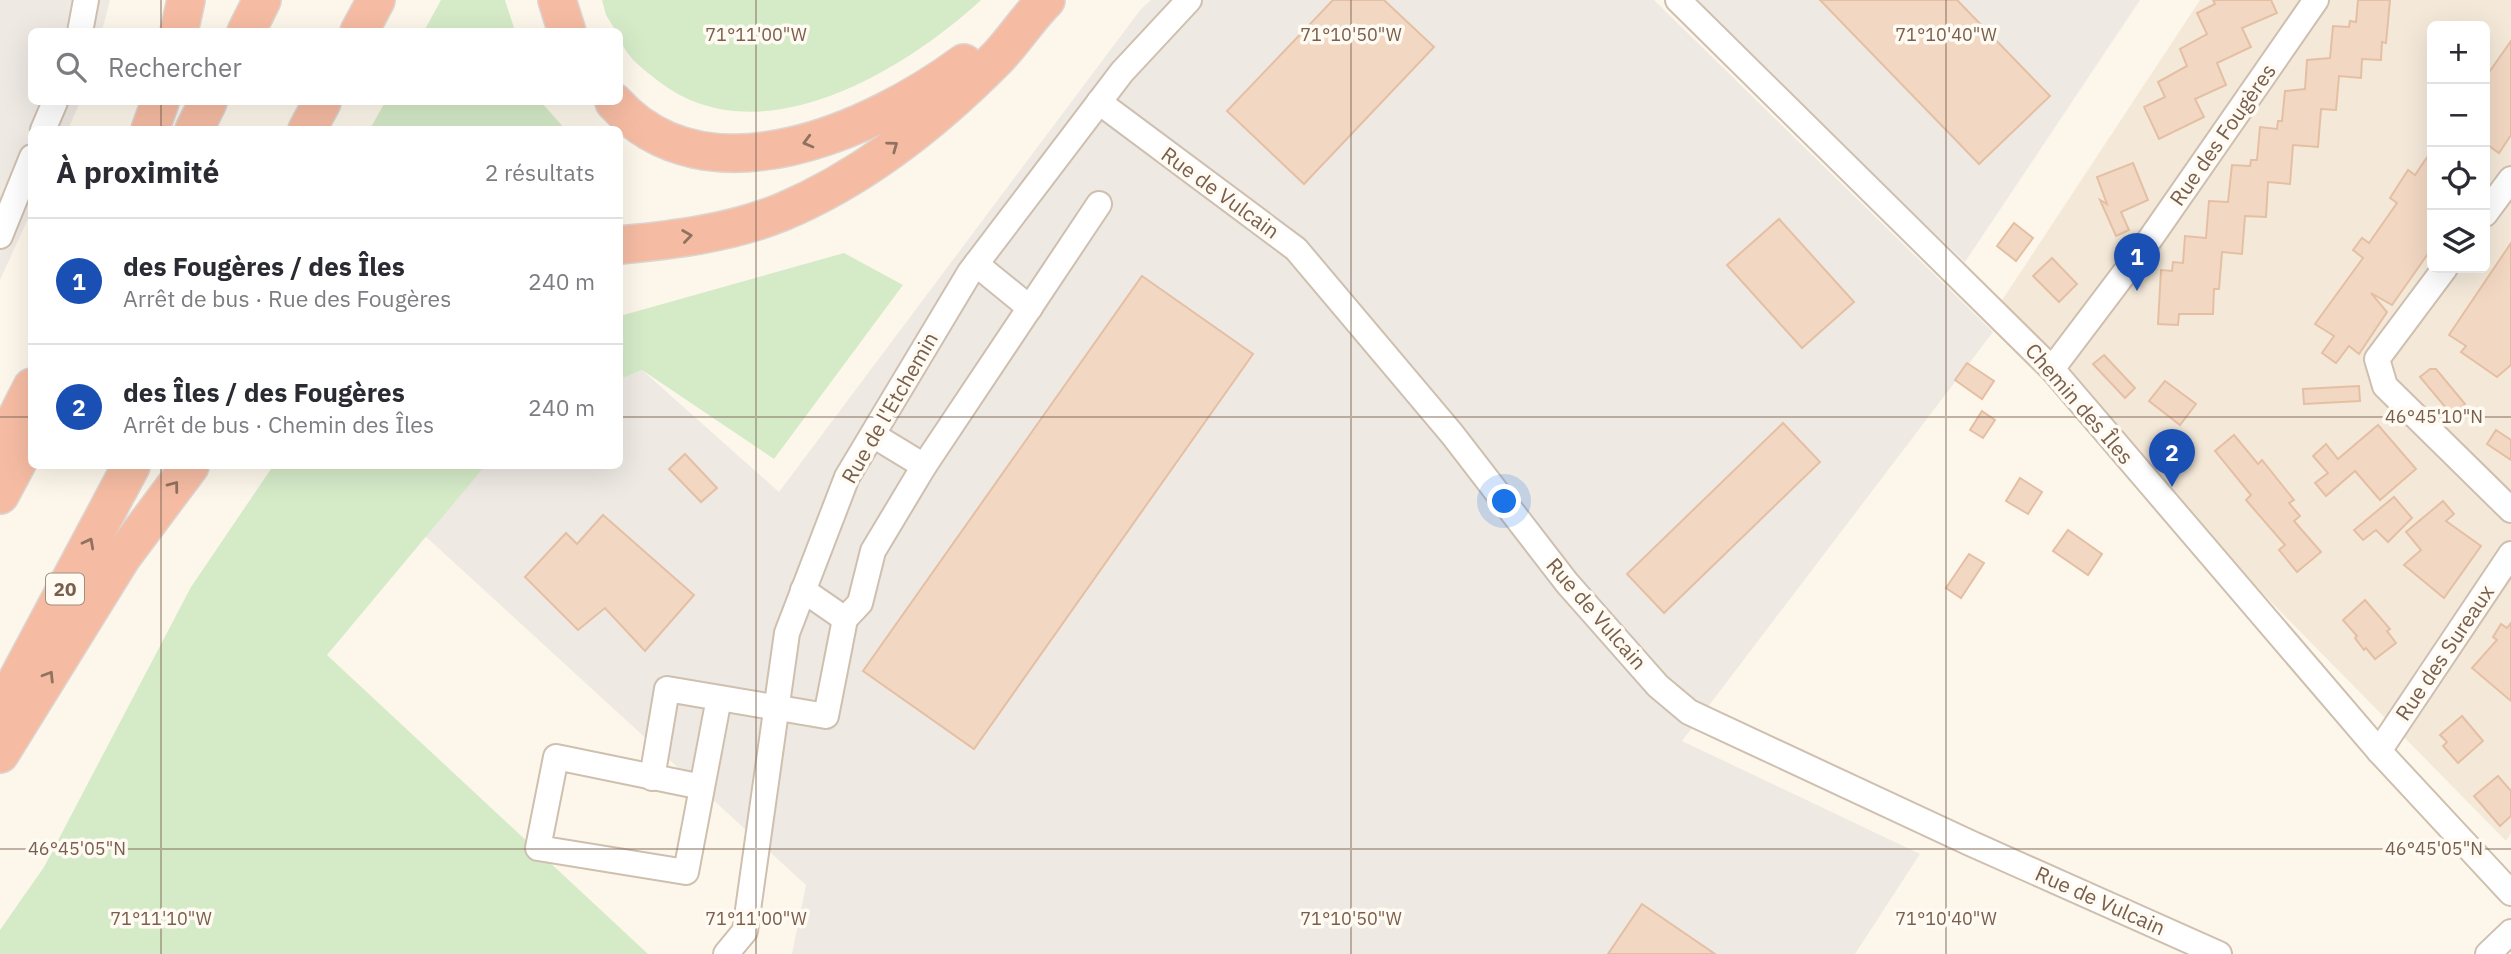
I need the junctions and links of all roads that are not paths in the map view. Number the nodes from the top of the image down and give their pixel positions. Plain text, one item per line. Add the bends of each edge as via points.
1 (86, 0) edge
2 (186, 0) edge
3 (262, 0) edge
4 (376, 0) edge
5 (557, 0) edge
6 (1189, 0) edge
7 (1678, 0) edge
8 (2316, 0) edge
9 (1041, 5) edge
10 (81, 28) edge
11 (180, 28) edge
12 (248, 28) edge
13 (361, 28) edge
14 (566, 28) edge
15 (1099, 102) junction
16 (54, 105) edge
17 (159, 105) edge
18 (206, 105) edge
19 (320, 105) edge
20 (618, 105) edge
21 (45, 126) edge
22 (151, 126) edge
23 (196, 126) edge
24 (309, 126) edge
25 (28, 167) edge
26 (2511, 179) edge
27 (1099, 204) dead end
28 (2488, 210) edge
29 (0, 236) edge
30 (623, 245) edge
31 (976, 264) junction
32 (2441, 273) edge
33 (1030, 308) junction
34 (2052, 369) junction
35 (28, 395) edge
36 (873, 435) junction
37 (28, 442) edge
38 (0, 450) edge
39 (924, 466) junction
40 (129, 469) edge
41 (188, 469) edge
42 (0, 495) edge
43 (2511, 510) edge
44 (2511, 554) edge
45 (803, 590) junction
46 (845, 619) junction
47 (719, 698) junction
48 (776, 708) junction
49 (0, 712) edge
50 (2379, 751) junction
51 (0, 754) edge
52 (652, 778) junction
53 (702, 788) junction
54 (2511, 893) edge
55 (2511, 932) edge
56 (745, 943) edge
57 (726, 954) edge
58 (2220, 954) edge
59 (2488, 954) edge

1 - 10 street
2 - 11 highway
3 - 12 highway
4 - 13 highway
5 - 14 highway
6 - 15 street, Rue de l'Etchemin
7 - 34 street, Chemin des Îles
8 - 34 street, Rue des Fougères via 2148,242
9 -> 20 highway via 932,87 871,121 809,143 751,153 701,150 656,134
30 -> 9 highway via 708,233 781,212 858,172 937,114 1000,55
15 - 31 street, Rue de l'Etchemin
15 - 58 street, Rue de Vulcain via 1296,248 1452,434 1567,583 1658,686 1689,712
16 - 21 street
17 - 22 highway
18 - 23 highway
19 - 24 highway
25 - 29 street
26 - 28 street
27 - 33 street
31 - 33 street
31 - 36 street, Rue de l'Etchemin
32 - 43 street via 2377,359 2385,386
33 - 39 street
34 - 50 street, Chemin des Îles
35 - 38 highway
36 - 39 street
36 - 45 street, Rue de l'Etchemin via 847,477
37 - 42 highway
39 - 46 street via 873,551 860,603
49 -> 40 highway, 20
51 -> 41 highway via 122,557
44 - 50 street, Rue des Sureaux
45 - 46 street
45 - 48 street, Rue de l'Etchemin via 787,633
46 - 48 street via 826,716
47 - 48 street
47 - 52 street via 667,689
47 - 53 street
48 - 56 street, Rue de l'Etchemin
50 - 54 street, Chemin des Îles
52 - 53 street
52 - 53 street via 555,757 538,848 686,872
55 - 59 street
56 - 57 street, Rue de l'Etchemin

